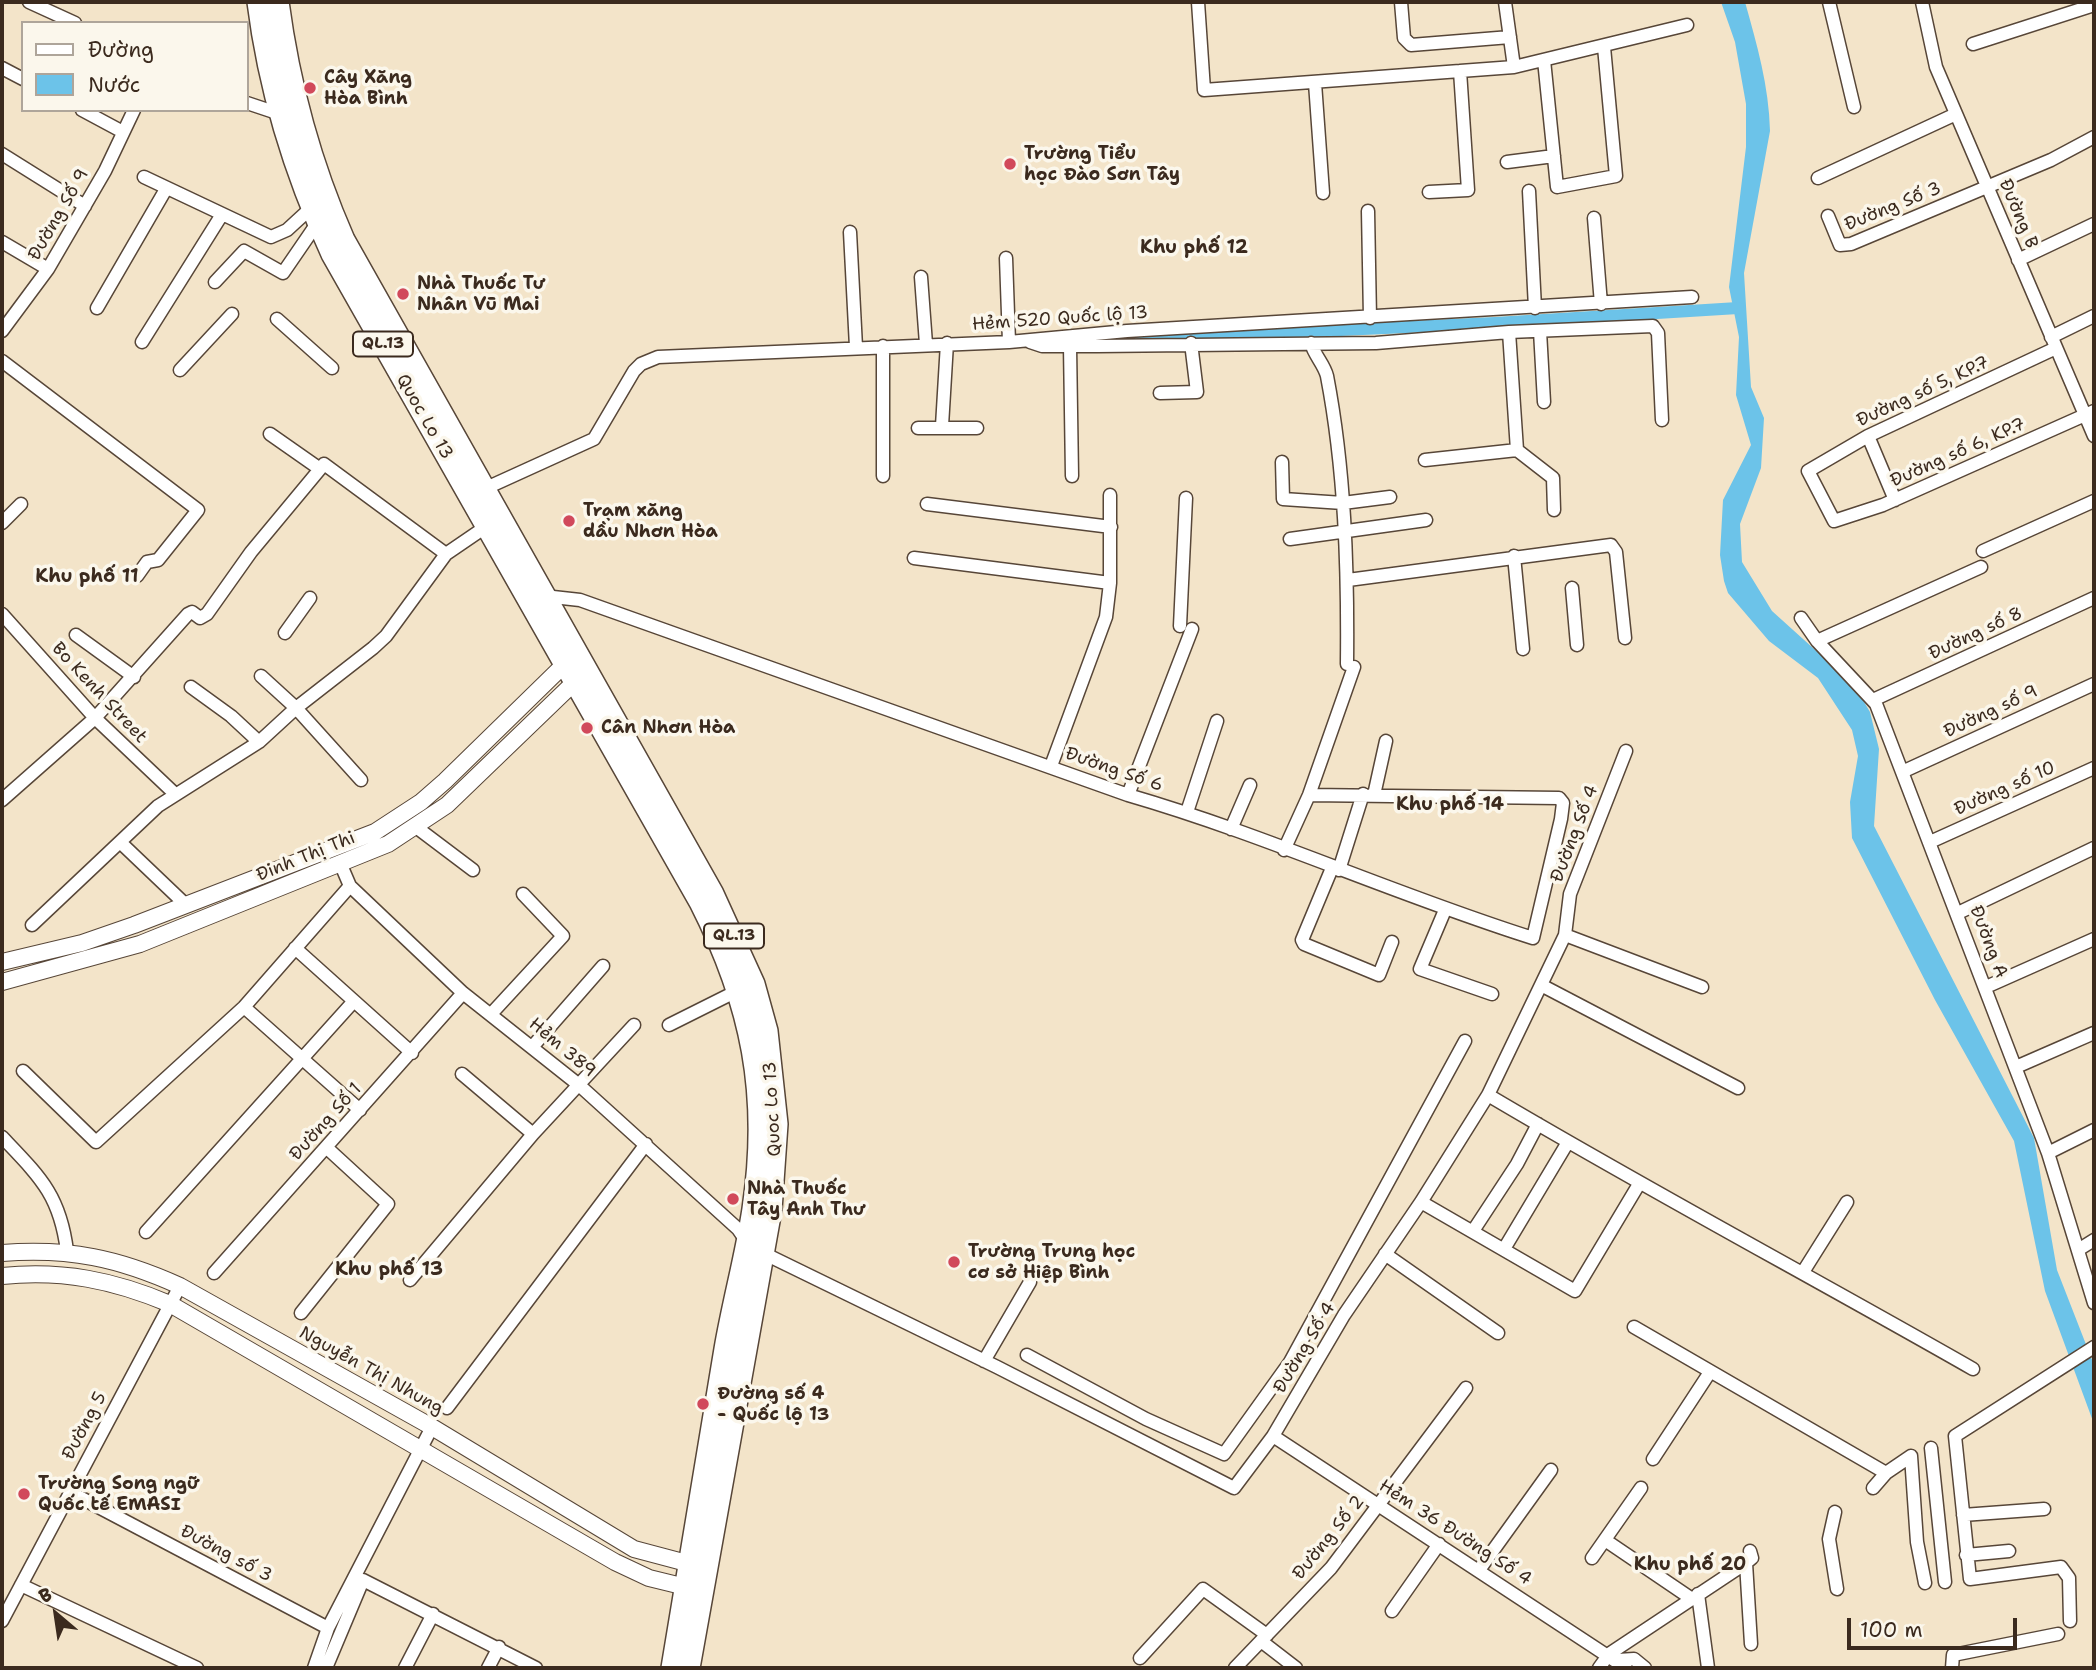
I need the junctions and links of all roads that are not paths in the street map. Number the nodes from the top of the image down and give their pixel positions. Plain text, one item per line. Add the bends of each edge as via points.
1 (29, 2) edge
2 (258, 2) edge
3 (278, 2) edge
4 (1198, 2) edge
5 (1401, 2) edge
6 (1505, 2) edge
7 (1829, 2) edge
8 (1922, 2) edge
9 (2089, 5) edge
10 (71, 21) edge
11 (1687, 25) dead end
12 (1510, 37) junction
13 (1973, 44) dead end
14 (1604, 47) junction
15 (1544, 60) junction
16 (1514, 67) junction
17 (2, 68) edge
18 (1460, 71) junction
19 (21, 78) edge
20 (1315, 83) junction
21 (248, 103) edge
22 (1854, 107) dead end
23 (86, 112) edge
24 (133, 112) edge
25 (280, 114) junction
26 (1956, 114) junction
27 (123, 132) junction
28 (2094, 137) edge
29 (2, 154) edge
30 (1554, 156) junction
31 (1507, 162) dead end
32 (144, 177) dead end
33 (1818, 178) dead end
34 (1987, 187) junction
35 (166, 189) junction
36 (1529, 191) dead end
37 (1429, 192) dead end
38 (1323, 193) dead end
39 (85, 206) junction
40 (1368, 211) dead end
41 (315, 214) junction
42 (221, 216) junction
43 (1828, 216) dead end
44 (1594, 218) dead end
45 (2094, 224) edge
46 (850, 232) dead end
47 (2, 242) edge
48 (1006, 258) dead end
49 (2018, 260) junction
50 (48, 269) junction
51 (921, 277) dead end
52 (215, 282) dead end
53 (1692, 297) dead end
54 (1601, 304) junction
55 (97, 308) dead end
56 (1535, 308) junction
57 (232, 314) dead end
58 (2094, 316) edge
59 (1370, 318) junction
60 (277, 319) dead end
61 (2, 331) edge
62 (1540, 331) junction
63 (1509, 332) junction
64 (1024, 340) junction
65 (142, 342) dead end
66 (1009, 342) junction
67 (947, 343) junction
68 (1191, 343) junction
69 (1311, 343) junction
70 (2054, 343) junction
71 (926, 344) junction
72 (883, 346) junction
73 (1070, 346) junction
74 (856, 347) junction
75 (2, 361) edge
76 (332, 368) dead end
77 (180, 370) dead end
78 (1160, 393) dead end
79 (1544, 401) dead end
80 (2090, 413) edge
81 (1662, 420) dead end
82 (942, 426) junction
83 (918, 428) dead end
84 (977, 428) dead end
85 (270, 434) dead end
86 (1868, 436) junction
87 (2094, 436) edge
88 (1517, 450) junction
89 (1425, 460) dead end
90 (1282, 462) dead end
91 (322, 466) junction
92 (883, 476) dead end
93 (1072, 476) dead end
94 (484, 489) junction
95 (1110, 495) dead end
96 (1390, 496) dead end
97 (1186, 498) dead end
98 (1895, 500) junction
99 (2094, 501) edge
100 (1343, 503) junction
101 (21, 504) dead end
102 (927, 504) dead end
103 (1554, 510) dead end
104 (1426, 520) dead end
105 (1834, 522) joint
106 (2, 523) edge
107 (487, 526) junction
108 (1111, 527) junction
109 (1345, 533) junction
110 (1290, 539) dead end
111 (1983, 551) dead end
112 (446, 554) junction
113 (1514, 556) junction
114 (914, 558) dead end
115 (1981, 567) dead end
116 (137, 576) dead end
117 (1348, 580) junction
118 (1110, 583) junction
119 (1572, 588) dead end
120 (544, 596) junction
121 (310, 598) dead end
122 (2094, 598) edge
123 (2, 614) edge
124 (1801, 618) dead end
125 (285, 633) dead end
126 (76, 635) dead end
127 (1625, 638) dead end
128 (1817, 641) junction
129 (1577, 645) dead end
130 (1523, 649) dead end
131 (576, 667) junction
132 (261, 676) dead end
133 (134, 677) junction
134 (2094, 684) edge
135 (191, 687) dead end
136 (1873, 701) junction
137 (296, 708) junction
138 (95, 718) junction
139 (1216, 722) dead end
140 (1386, 741) dead end
141 (259, 742) junction
142 (1626, 751) dead end
143 (1051, 766) junction
144 (2094, 768) edge
145 (1902, 772) junction
146 (361, 780) dead end
147 (1250, 785) dead end
148 (174, 793) junction
149 (4, 794) edge
150 (1369, 794) junction
151 (1128, 795) junction
152 (1309, 795) junction
153 (1186, 812) junction
154 (416, 827) junction
155 (1231, 829) junction
156 (1930, 842) junction
157 (121, 843) junction
158 (2094, 848) edge
159 (1284, 850) junction
160 (341, 865) junction
161 (1335, 869) junction
162 (473, 870) dead end
163 (350, 886) junction
164 (523, 894) dead end
165 (186, 905) junction
166 (1445, 909) junction
167 (1958, 913) junction
168 (32, 925) dead end
169 (1565, 935) junction
170 (2094, 939) edge
171 (1392, 942) dead end
172 (295, 948) junction
173 (2, 962) edge
174 (603, 966) dead end
175 (2, 982) edge
176 (1541, 985) junction
177 (1702, 987) dead end
178 (1986, 987) junction
179 (739, 990) junction
180 (463, 993) junction
181 (1492, 994) dead end
182 (354, 1001) junction
183 (244, 1007) junction
184 (492, 1013) junction
185 (634, 1025) dead end
186 (668, 1025) dead end
187 (2094, 1033) edge
188 (1465, 1041) dead end
189 (533, 1046) junction
190 (412, 1053) junction
191 (303, 1059) junction
192 (2016, 1067) junction
193 (23, 1071) dead end
194 (462, 1074) dead end
195 (579, 1085) junction
196 (1738, 1088) dead end
197 (1488, 1095) junction
198 (360, 1110) junction
199 (1538, 1124) junction
200 (2094, 1130) edge
201 (533, 1134) junction
202 (2, 1137) edge
203 (1568, 1142) junction
204 (646, 1144) junction
205 (327, 1148) junction
206 (2048, 1153) junction
207 (1639, 1184) junction
208 (1421, 1202) junction
209 (1847, 1202) dead end
210 (1473, 1231) junction
211 (146, 1232) dead end
212 (2094, 1240) edge
213 (755, 1247) junction
214 (1504, 1249) junction
215 (2078, 1250) junction
216 (67, 1251) junction
217 (2, 1253) edge
218 (1385, 1254) junction
219 (1803, 1272) junction
220 (214, 1273) dead end
221 (2, 1276) edge
222 (410, 1280) dead end
223 (1030, 1282) dead end
224 (180, 1286) junction
225 (2094, 1303) edge
226 (170, 1304) junction
227 (301, 1313) dead end
228 (1634, 1327) dead end
229 (1498, 1333) dead end
230 (2094, 1347) edge
231 (1027, 1355) dead end
232 (984, 1361) junction
233 (1973, 1369) dead end
234 (1710, 1372) junction
235 (1466, 1388) dead end
236 (447, 1408) dead end
237 (1146, 1419) junction
238 (432, 1427) junction
239 (1273, 1436) junction
240 (1133, 1437) junction
241 (421, 1448) junction
242 (1931, 1448) dead end
243 (1653, 1459) dead end
244 (1551, 1470) dead end
245 (1886, 1473) junction
246 (1641, 1488) dead end
247 (1873, 1488) dead end
248 (70, 1492) junction
249 (1378, 1504) junction
250 (2044, 1509) dead end
251 (1835, 1512) dead end
252 (1963, 1515) junction
253 (1605, 1540) junction
254 (1440, 1544) junction
255 (2009, 1551) dead end
256 (1966, 1555) junction
257 (1592, 1558) dead end
258 (698, 1566) junction
259 (1479, 1570) junction
260 (1925, 1583) dead end
261 (1945, 1583) dead end
262 (21, 1585) junction
263 (694, 1589) junction
264 (1837, 1589) dead end
265 (1695, 1596) junction
266 (1392, 1611) dead end
267 (433, 1614) junction
268 (2, 1621) edge
269 (2070, 1621) dead end
270 (328, 1628) junction
271 (2058, 1633) dead end
272 (1264, 1638) junction
273 (1751, 1644) dead end
274 (499, 1647) junction
275 (1140, 1658) dead end
276 (1617, 1661) edge
277 (197, 1668) edge
278 (314, 1668) edge
279 (326, 1668) edge
280 (405, 1668) edge
281 (488, 1668) edge
282 (536, 1668) edge
283 (672, 1668) edge
284 (690, 1668) edge
285 (1235, 1668) edge
286 (1296, 1668) edge
287 (1599, 1668) edge
288 (1645, 1668) edge
289 (1709, 1668) edge
290 (1952, 1668) edge

1 - 10 street
2 - 25 highway, Quoc Lo 13 / QL.13
3 - 94 highway, Quoc Lo 13 / QL.13 via 295,99 321,189 344,240
4 - 20 street via 1203,90
5 - 12 street via 1404,38 1410,45
6 - 12 street
7 - 22 street
8 - 26 street, Đường B via 1936,67
9 - 13 street
11 - 14 street
12 - 16 street
14 - 15 street
14 - 30 street via 1615,176 1557,187
15 - 16 street
15 - 30 street
16 - 18 street
17 - 19 street
18 - 20 street
18 - 37 street via 1468,190
20 - 38 street
21 - 25 street
23 - 27 street
24 - 27 street, Đường Số 9
25 - 41 highway, Quoc Lo 13 / QL.13
26 - 33 street
26 - 34 street, Đường B
27 - 39 street, Đường Số 9
28 - 34 street
29 - 39 street
30 - 31 street
32 - 35 street
34 - 43 street, Đường Số 3 via 1851,244 1840,246
34 - 49 street, Đường B
35 - 42 street
35 - 55 street
36 - 56 street
39 - 50 street, Đường Số 9
40 - 59 street
41 - 42 street via 271,237
41 - 52 street via 283,273 244,251
41 - 107 highway, Quoc Lo 13 / QL.13 via 353,292
42 - 65 street
44 - 54 street
45 - 49 street
46 - 74 street
47 - 50 street
48 - 66 street
49 - 70 street, Đường B
50 - 61 street, Đường Số 9
51 - 71 street
53 - 54 street, Hẻm 520 Quốc lộ 13
54 - 56 street, Hẻm 520 Quốc lộ 13
56 - 59 street, Hẻm 520 Quốc lộ 13
57 - 77 street
58 - 70 street, Đường số 5, KP.7
59 - 64 street, Hẻm 520 Quốc lộ 13
60 - 76 street
62 - 63 street
62 - 79 street
62 - 81 street via 1657,328
63 - 69 street via 1376,343
63 - 88 street
64 - 66 street, Hẻm 520 Quốc lộ 13
64 - 73 street via 1042,346
66 - 67 street, Hẻm 520 Quốc lộ 13
67 - 71 street, Hẻm 520 Quốc lộ 13
67 - 82 street
68 - 69 street
68 - 73 street
68 - 78 street via 1197,392
69 - 100 street via 1326,373
70 - 80 street, Đường B
70 - 86 street, Đường số 5, KP.7
71 - 72 street, Hẻm 520 Quốc lộ 13
72 - 74 street, Hẻm 520 Quốc lộ 13
72 - 92 street
73 - 93 street
74 - 94 street, Hẻm 520 Quốc lộ 13 via 649,359 635,371 594,439
75 - 116 street via 198,510 158,560 148,562
80 - 87 street, Đường B
80 - 98 street, Đường số 6, KP.7
82 - 83 street
82 - 84 street
85 - 91 street
86 - 98 street
86 - 105 street, Đường số 5, KP.7 via 1808,471
88 - 89 street
88 - 103 street via 1553,478
90 - 100 street via 1283,499
91 - 112 street
91 - 133 street via 207,614 200,618 188,614
94 - 120 highway, Quoc Lo 13 / QL.13
95 - 108 street
96 - 100 street
97 - 151 street via 1186,627
98 - 105 street, Đường số 6, KP.7
99 - 111 street
100 - 109 street
101 - 106 street
102 - 108 street
104 - 109 street
107 - 112 street
107 - 131 highway, Quoc Lo 13 / QL.13
108 - 118 street
109 - 110 street
109 - 117 street
112 - 137 street via 386,636
113 - 117 street
113 - 127 street via 1615,547
113 - 130 street
114 - 118 street
115 - 128 street
117 - 152 street via 1350,665
118 - 143 street via 1106,617
119 - 129 street
120 - 131 highway, Quoc Lo 13 / QL.13
120 - 143 street, Đường Số 6 via 580,600
121 - 125 street
122 - 136 street, Đường số 8
123 - 138 street, Bo Kenh Street
124 - 128 street, Đường A
126 - 133 street
128 - 136 street, Đường A
131 - 154 street, Đinh Thị Thi via 465,789
131 - 165 street, Đinh Thị Thi via 446,781 393,821 335,849
131 - 179 highway, Quoc Lo 13 / QL.13 via 700,902
131 - 213 highway, Quoc Lo 13 / QL.13 via 713,894 754,984 767,1031 777,1124 771,1210
132 - 137 street
133 - 138 street
134 - 145 street, Đường số 9
135 - 141 street
136 - 145 street, Đường A
137 - 141 street
137 - 146 street
138 - 148 street, Bo Kenh Street
138 - 149 street
139 - 153 street
140 - 150 street
141 - 148 street
142 - 169 street, Đường Số 4 via 1570,894
143 - 151 street, Đường Số 6
144 - 156 street, Đường số 10
145 - 156 street, Đường A
147 - 155 street
148 - 157 street
150 - 152 street
150 - 161 street
150 - 166 street, Đường Số 6 via 1559,798 1563,803 1533,938
151 - 153 street, Đường Số 6
152 - 159 street
153 - 155 street, Đường Số 6
154 - 160 street, Đinh Thị Thi
154 - 162 street
155 - 159 street, Đường Số 6
156 - 167 street, Đường A
157 - 165 street
157 - 168 street
158 - 167 street
159 - 161 street, Đường Số 6
160 - 163 street
160 - 175 street, Đinh Thị Thi via 140,944
161 - 166 street, Đường Số 6
161 - 171 street via 1304,944 1379,975
163 - 172 street
163 - 180 street, Hẻm 389
164 - 184 street via 563,936
165 - 173 street, Đinh Thị Thi via 82,943
166 - 181 street via 1420,969
167 - 178 street, Đường A
169 - 176 street, Đường Số 4
169 - 177 street
170 - 178 street
172 - 182 street
172 - 183 street
174 - 189 street
176 - 196 street
176 - 197 street, Đường Số 4
178 - 192 street, Đường A
179 - 186 street
179 - 213 highway, Quoc Lo 13 / QL.13 via 755,1058 761,1122
180 - 184 street, Hẻm 389
180 - 190 street, Đường Số 1
182 - 190 street
182 - 191 street
183 - 191 street
183 - 193 street via 96,1143
184 - 189 street, Hẻm 389
185 - 195 street
187 - 192 street
188 - 237 street via 1290,1362 1224,1454
189 - 195 street, Hẻm 389
190 - 198 street, Đường Số 1
191 - 198 street
191 - 211 street
192 - 206 street, Đường A
194 - 201 street
195 - 201 street
195 - 204 street, Hẻm 389
197 - 199 street
197 - 208 street, Đường Số 4
198 - 205 street, Đường Số 1
199 - 203 street
199 - 210 street
200 - 206 street
201 - 222 street
202 - 216 street via 53,1195
203 - 207 street
203 - 214 street
204 - 213 street, Hẻm 389
204 - 236 street
205 - 220 street, Đường Số 1
205 - 227 street via 388,1203
206 - 215 street, Đường A
207 - 214 street via 1575,1291
207 - 219 street
208 - 210 street
208 - 218 street, Đường Số 4
209 - 219 street
210 - 214 street
212 - 215 street
213 - 232 street, Đường Số 4
213 - 258 highway, Quoc Lo 13 / QL.13
215 - 225 street, Đường A
216 - 217 street, Nguyễn Thị Nhung
216 - 224 street, Nguyễn Thị Nhung via 138,1267
218 - 229 street
218 - 239 street, Đường Số 4
219 - 233 street
221 - 226 street via 88,1276
223 - 232 street
224 - 226 street, Đường 5
224 - 238 street, Nguyễn Thị Nhung
226 - 241 street
226 - 248 street, Đường 5
228 - 234 street
230 - 252 street via 1955,1436
231 - 237 street
232 - 240 street, Đường Số 4
234 - 243 street
234 - 245 street
235 - 249 street, Đường Số 2
237 - 240 street
238 - 241 street
238 - 258 street, Nguyễn Thị Nhung via 634,1549
239 - 240 street, Đường Số 4 via 1234,1488
239 - 249 street, Hẻm 36 Đường Số 4
241 - 263 street via 615,1562 649,1578
241 - 270 street
242 - 261 street
244 - 259 street
245 - 247 street
245 - 260 street via 1911,1456
246 - 253 street
248 - 262 street, Đường 5
248 - 270 street, Đường số 3
249 - 254 street, Hẻm 36 Đường Số 4
249 - 272 street, Đường Số 2 via 1331,1568
250 - 252 street
251 - 264 street via 1829,1539
252 - 256 street
253 - 257 street
253 - 265 street
254 - 259 street, Hẻm 36 Đường Số 4
254 - 266 street
255 - 256 street
256 - 269 street via 1972,1581 2064,1569 2069,1578
258 - 263 highway, Quoc Lo 13 / QL.13
259 - 276 street, Hẻm 36 Đường Số 4
262 - 268 street, Đường 5
262 - 277 street
263 - 283 highway, Quoc Lo 13 / QL.13
263 - 284 highway, Quoc Lo 13 / QL.13
265 - 273 street via 1748,1557
265 - 276 street
265 - 289 street
267 - 274 street
267 - 279 street via 363,1580
267 - 280 street
270 - 278 street
271 - 290 street via 1953,1655
272 - 275 street via 1203,1589
272 - 285 street, Đường Số 2
272 - 286 street
274 - 281 street
274 - 282 street
276 - 287 street
276 - 288 street, Hẻm 36 Đường Số 4 via 1634,1659

